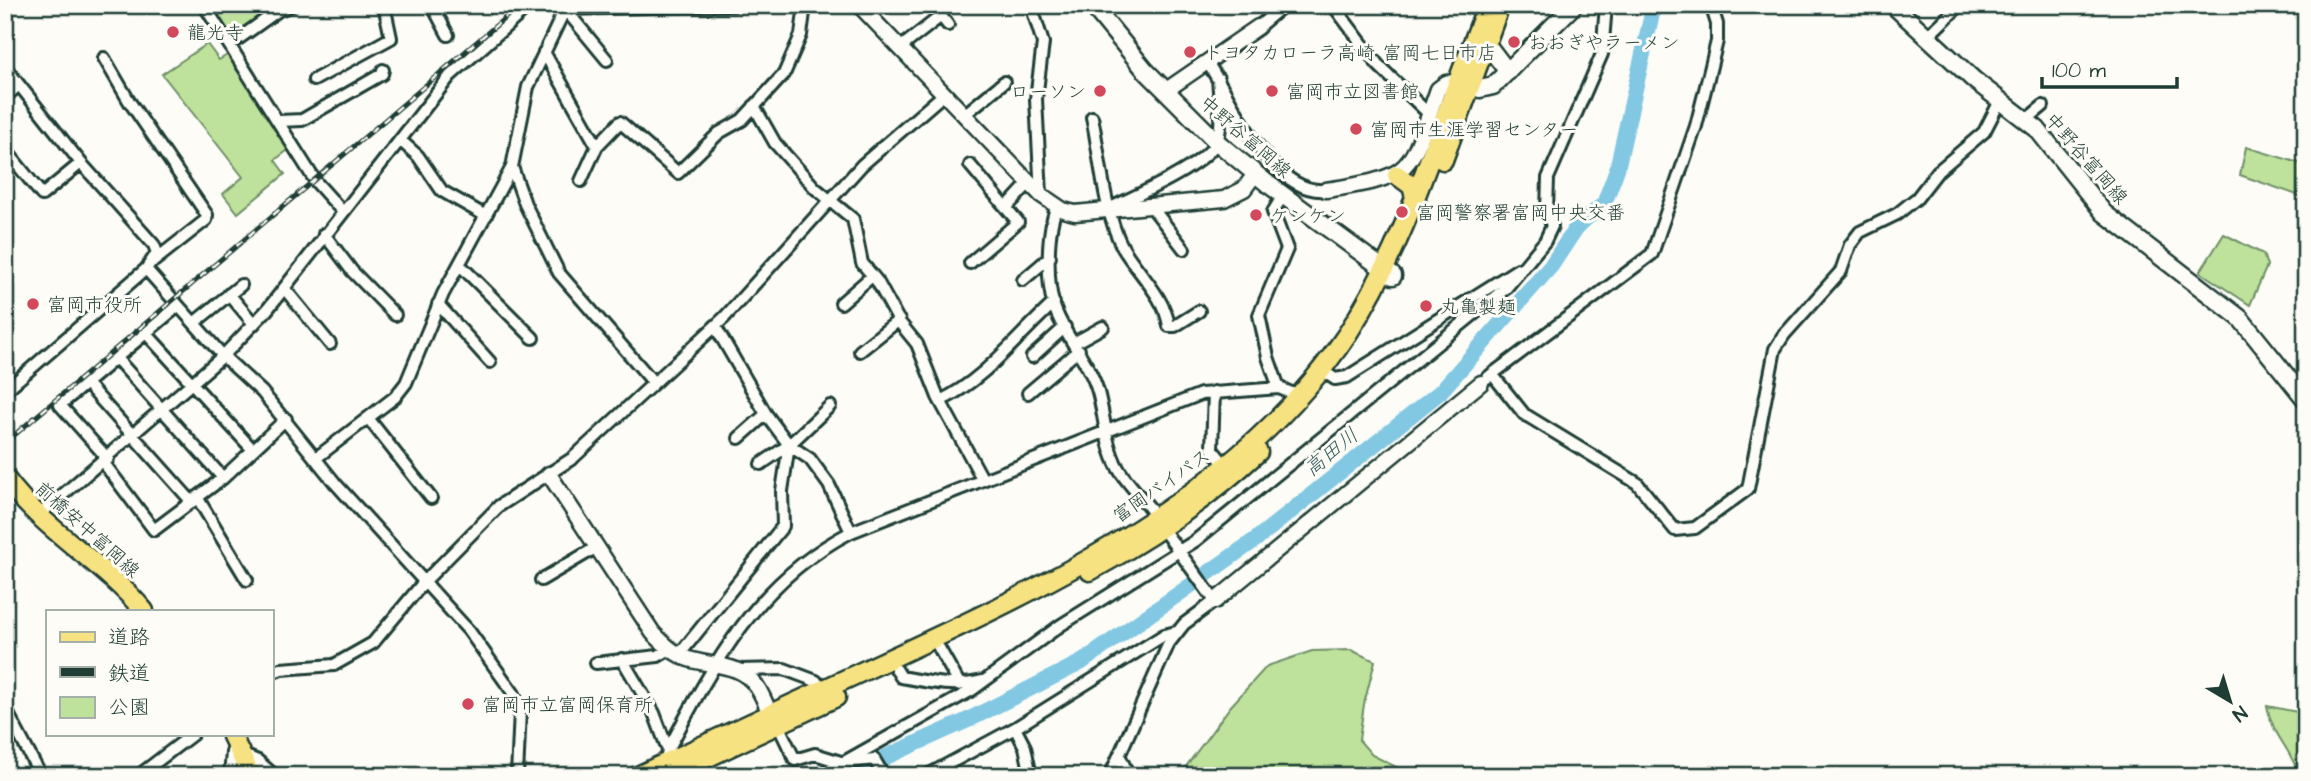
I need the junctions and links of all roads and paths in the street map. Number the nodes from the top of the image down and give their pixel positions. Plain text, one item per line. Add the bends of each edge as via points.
1 (204, 5) edge
2 (292, 5) edge
3 (384, 5) edge
4 (432, 5) edge
5 (500, 5) edge
6 (734, 5) edge
7 (804, 5) edge
8 (883, 5) edge
9 (1031, 5) edge
10 (1092, 5) edge
11 (1284, 5) edge
12 (1334, 5) edge
13 (1574, 5) edge
14 (1606, 5) edge
15 (1711, 5) edge
16 (1893, 5) edge
17 (1960, 5) edge
18 (1488, 7) edge
19 (528, 8) junction
20 (565, 9) junction
21 (864, 10) edge
22 (948, 25) dead end
23 (1258, 27) joint
24 (448, 35) dead end
25 (1928, 36) junction
26 (1486, 43) junction
27 (231, 44) junction
28 (900, 48) junction
29 (544, 52) junction
30 (104, 58) dead end
31 (607, 61) dead end
32 (1207, 62) junction
33 (5, 67) edge
34 (383, 70) dead end
35 (1508, 72) junction
36 (1218, 78) junction
37 (314, 80) dead end
38 (1004, 82) dead end
39 (1464, 84) junction
40 (19, 85) junction
41 (1166, 91) junction
42 (944, 94) junction
43 (5, 97) edge
44 (2000, 101) junction
45 (754, 106) junction
46 (2043, 106) dead end
47 (1429, 114) junction
48 (964, 115) junction
49 (1092, 117) dead end
50 (2026, 120) junction
51 (279, 121) junction
52 (400, 140) junction
53 (1217, 142) junction
54 (597, 146) junction
55 (5, 149) edge
56 (81, 163) junction
57 (970, 165) dead end
58 (512, 167) junction
59 (1255, 174) junction
60 (1397, 175) junction
61 (581, 181) dead end
62 (1029, 183) junction
63 (1326, 190) joint
64 (1041, 195) junction
65 (1283, 195) junction
66 (1416, 201) junction
67 (831, 202) junction
68 (1057, 206) junction
69 (1151, 206) junction
70 (1006, 208) junction
71 (1110, 209) junction
72 (342, 211) junction
73 (485, 216) junction
74 (324, 234) junction
75 (1184, 249) dead end
76 (1050, 257) junction
77 (970, 263) dead end
78 (1528, 263) junction
79 (150, 265) junction
80 (460, 265) junction
81 (1389, 273) junction
82 (872, 276) junction
83 (1023, 280) dead end
84 (241, 285) dead end
85 (284, 288) junction
86 (229, 294) junction
87 (841, 303) dead end
88 (1054, 303) junction
89 (438, 304) junction
90 (178, 306) junction
91 (1199, 311) dead end
92 (395, 315) dead end
93 (899, 320) junction
94 (194, 323) junction
95 (254, 324) junction
96 (715, 326) junction
97 (1065, 327) junction
98 (1103, 327) dead end
99 (146, 332) junction
100 (533, 338) dead end
101 (330, 344) dead end
102 (1076, 346) junction
103 (860, 351) dead end
104 (223, 356) junction
105 (1032, 357) dead end
106 (116, 358) junction
107 (490, 362) dead end
108 (1329, 375) junction
109 (1486, 379) junction
110 (86, 383) junction
111 (654, 383) junction
112 (193, 386) junction
113 (1279, 388) junction
114 (5, 391) edge
115 (1214, 392) junction
116 (1028, 393) dead end
117 (1299, 396) junction
118 (2306, 400) edge
119 (940, 401) junction
120 (830, 406) dead end
121 (162, 411) junction
122 (766, 414) junction
123 (368, 418) junction
124 (286, 419) junction
125 (1106, 431) junction
126 (134, 436) junction
127 (739, 438) dead end
128 (789, 445) junction
129 (253, 450) junction
130 (316, 458) junction
131 (106, 460) junction
132 (761, 464) dead end
133 (1225, 465) junction
134 (549, 474) junction
135 (223, 478) junction
136 (6, 480) edge
137 (983, 480) junction
138 (431, 498) dead end
139 (194, 499) junction
140 (37, 517) junction
141 (1159, 523) junction
142 (851, 532) junction
143 (597, 547) junction
144 (1178, 551) junction
145 (247, 580) dead end
146 (541, 580) dead end
147 (424, 582) junction
148 (1213, 599) junction
149 (143, 610) edge
150 (1176, 632) junction
151 (939, 648) junction
152 (675, 652) junction
153 (622, 659) junction
154 (596, 663) dead end
155 (714, 663) junction
156 (896, 668) junction
157 (738, 670) junction
158 (273, 672) edge
159 (985, 680) junction
160 (960, 685) junction
161 (822, 691) junction
162 (5, 708) edge
163 (772, 720) junction
164 (1015, 728) junction
165 (190, 736) edge
166 (237, 746) edge
167 (1120, 757) junction
168 (668, 763) edge
169 (841, 763) junction
170 (41, 776) edge
171 (138, 776) edge
172 (230, 776) edge
173 (251, 776) edge
174 (275, 776) edge
175 (517, 776) edge
176 (638, 776) edge
177 (819, 776) edge
178 (884, 776) edge
179 (926, 776) edge
180 (1031, 776) edge
181 (1110, 776) edge
182 (1129, 776) edge

1 - 27 street
2 - 27 street
3 - 37 street via 391,38
4 - 24 street
5 - 19 street
6 - 20 street
7 - 45 street via 801,35 784,74
8 - 21 street
9 - 64 street via 1043,43 1036,99
10 - 41 main road, 中野谷富岡線
11 - 23 street
12 - 47 street via 1378,65
13 - 35 main road
14 - 78 street via 1602,54 1548,178 1547,211 1552,226
15 - 109 street via 1717,32 1712,66 1653,254
16 - 25 main road, 中野谷富岡線
17 - 25 street
18 - 26 main road, 富岡バイパス
18 - 39 main road, 富岡バイパス
19 - 20 street
19 - 52 street via 450,76
20 - 29 street
20 - 31 street
21 - 28 street
22 - 28 street via 941,16
23 - 32 street
25 - 44 main road, 中野谷富岡線
26 - 35 main road
26 - 39 main road, 富岡バイパス
27 - 51 street
28 - 42 street
29 - 54 street
29 - 58 street via 528,87
30 - 79 street via 207,215
32 - 36 street
32 - 41 street
33 - 40 street
34 - 51 street via 302,120
35 - 39 main road via 1488,88
36 - 53 street
36 - 63 street via 1279,173 1305,190
38 - 48 street
39 - 47 street via 1446,83 1438,89
39 - 66 main road, 富岡バイパス
39 - 81 main road, 富岡バイパス via 1426,206
40 - 43 street
40 - 56 street
41 - 53 main road, 中野谷富岡線
42 - 48 street
42 - 67 street via 862,165
44 - 50 main road, 中野谷富岡線
44 - 109 street via 1984,132 1938,171 1917,198 1860,232 1841,271 1784,335 1775,349 1748,489 1695,528 1675,530 1637,483 1524,414
45 - 54 street via 678,173 620,122
45 - 67 street via 775,143
46 - 50 street
47 - 60 street via 1412,160
48 - 62 street
49 - 71 street
50 - 118 main road, 中野谷富岡線 via 2050,143 2104,213 2240,318
51 - 72 street via 316,182
52 - 72 street
52 - 73 street via 418,156 442,191
53 - 59 main road, 中野谷富岡線
53 - 71 street via 1192,164
54 - 61 street
55 - 56 street via 42,195
56 - 79 street via 154,245 158,253
57 - 70 street
58 - 73 street
58 - 111 street via 559,273
59 - 65 main road, 中野谷富岡線
59 - 69 street via 1244,190 1224,199
60 - 63 street
60 - 66 main road via 1412,186
62 - 64 street
62 - 70 street
64 - 68 street
65 - 81 main road, 中野谷富岡線
65 - 113 street via 1273,212 1287,248 1259,315
66 - 81 main road, 富岡バイパス
67 - 82 street via 853,219 862,263
67 - 96 street
68 - 71 street via 1075,213
68 - 76 street via 1049,236
69 - 71 street
69 - 75 street
70 - 77 street via 1018,222
71 - 91 street via 1122,246 1170,326
72 - 74 street
73 - 80 street
74 - 85 street
74 - 92 street
76 - 83 street
76 - 88 street
78 - 108 street via 1347,377
78 - 144 street via 1506,288 1441,342
79 - 90 street
79 - 114 street
80 - 89 street
80 - 100 street
81 - 108 main road, 富岡バイパス via 1375,308
81 - 117 main road, 富岡バイパス
82 - 87 street
82 - 93 street
84 - 86 street
85 - 95 street
85 - 101 street
86 - 94 street
86 - 95 street
88 - 97 street
88 - 119 street via 1014,344
89 - 107 street
89 - 123 street via 406,383
90 - 94 street
90 - 99 street
93 - 103 street
93 - 119 street via 928,366
94 - 104 street
95 - 104 street
96 - 111 street
96 - 122 street
97 - 102 street
97 - 105 street
98 - 102 street
99 - 106 street
99 - 112 street
102 - 116 street
102 - 125 street via 1087,362
104 - 112 street
104 - 124 street
106 - 110 street
106 - 121 street
108 - 141 main road, 富岡バイパス via 1291,420 1220,486
109 - 148 street
110 - 126 street
110 - 131 street via 60,405
111 - 134 street via 573,458
112 - 121 street
112 - 129 street
113 - 115 street
113 - 117 street
115 - 125 street
115 - 133 street via 1212,449
117 - 133 main road, 富岡バイパス
119 - 137 street
120 - 128 street
121 - 126 street
121 - 135 street
122 - 127 street
122 - 128 street
123 - 130 street
123 - 138 street
124 - 129 street
124 - 130 street
125 - 137 street
125 - 141 street via 1119,470
126 - 131 street
126 - 139 street
128 - 132 street
128 - 142 street via 810,459 829,485
128 - 152 street via 782,491 783,526
129 - 135 street
130 - 147 street
131 - 139 street via 154,530
131 - 140 street
133 - 141 main road, 富岡バイパス
134 - 143 street
134 - 147 street via 499,506
135 - 139 street
136 - 140 main road, 前橋安中富岡線
137 - 142 street
139 - 145 street
140 - 149 main road, 前橋安中富岡線 via 107,571
141 - 144 street
141 - 151 main road, 富岡バイパス via 1069,582
141 - 161 main road, 富岡バイパス via 1016,599
142 - 155 street via 798,565 745,618
143 - 146 street
143 - 152 street via 653,633
144 - 148 street
144 - 159 street
147 - 158 street via 379,638 346,661
147 - 175 street via 470,631 514,694 520,710
148 - 150 street
150 - 164 street via 1164,635
150 - 167 street
151 - 156 main road, 富岡バイパス
151 - 160 street
152 - 153 street
152 - 155 street
153 - 154 street
153 - 168 street via 654,713
155 - 157 street
155 - 168 street
156 - 160 street via 901,677
156 - 163 main road, 富岡バイパス
157 - 161 street via 784,669 816,681
157 - 163 street via 757,687
159 - 160 street
159 - 169 street
161 - 163 main road, 富岡バイパス
162 - 170 street
163 - 168 main road, 富岡バイパス
163 - 169 street via 795,760 816,754
164 - 179 street
164 - 180 street
165 - 171 street
166 - 172 street via 232,752
166 - 173 main road
166 - 174 street
167 - 181 street
167 - 182 street
168 - 176 main road, 富岡バイパス
169 - 177 street
169 - 178 street via 874,759

